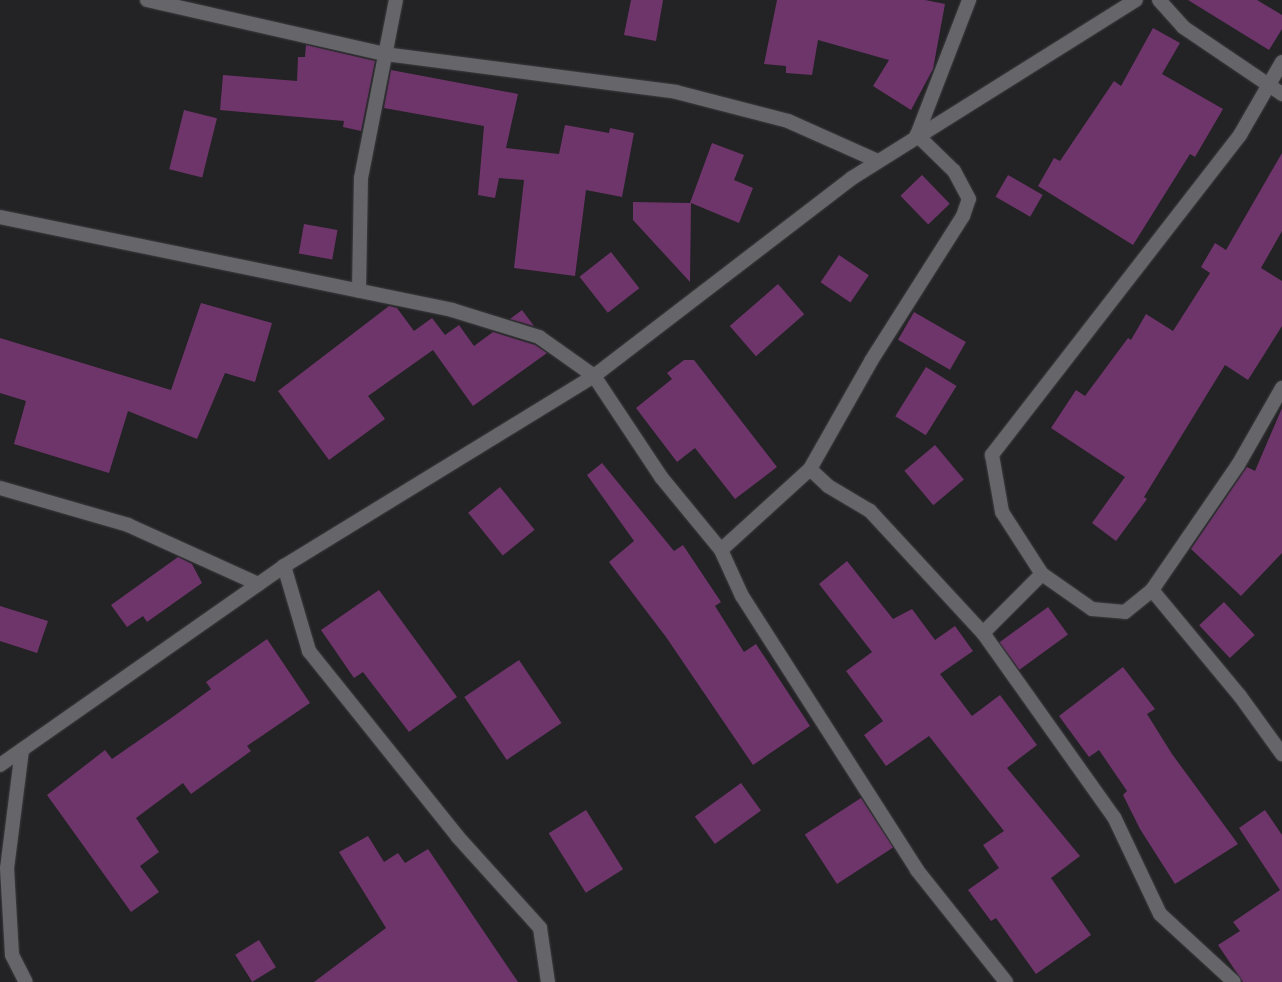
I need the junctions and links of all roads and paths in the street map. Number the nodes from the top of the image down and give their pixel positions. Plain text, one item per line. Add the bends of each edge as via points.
1 (147, 0) edge
2 (396, 0) edge
3 (969, 0) edge
4 (1136, 0) edge
5 (1159, 0) edge
6 (385, 54) junction
7 (1282, 62) edge
8 (1268, 87) junction
9 (1282, 94) edge
10 (917, 135) junction
11 (878, 161) junction
12 (0, 217) edge
13 (358, 290) junction
14 (594, 376) junction
15 (1282, 388) edge
16 (810, 469) junction
17 (0, 488) edge
18 (721, 550) junction
19 (284, 566) junction
20 (1042, 574) junction
21 (258, 584) junction
22 (1152, 590) junction
23 (983, 633) junction
24 (22, 750) junction
25 (1282, 754) edge
26 (0, 765) edge
27 (26, 982) edge
28 (548, 982) edge
29 (1006, 982) edge
30 (1234, 982) edge

1 - 6 street
2 - 6 street
3 - 10 street
4 - 10 street
5 - 8 street via 1183,26
6 - 11 street via 676,92 788,121
6 - 13 street via 361,178
7 - 8 street
8 - 9 street
8 - 20 street via 1240,135 992,455 1002,512
10 - 11 street
10 - 16 street via 954,172 969,199 952,237 871,361
11 - 14 street
12 - 13 street
13 - 14 street via 452,310 539,338
14 - 18 street via 661,476
14 - 19 street
15 - 22 street via 1238,465
16 - 18 street
16 - 23 street via 828,486 870,511
17 - 21 street via 128,526
18 - 29 street via 742,596 917,870
19 - 21 street
19 - 28 street via 309,651 457,836 540,928
20 - 22 street via 1092,609 1126,612
20 - 23 street
21 - 24 street
22 - 25 street via 1240,696
23 - 30 street via 1114,817 1160,914
24 - 26 street
24 - 27 street via 8,868 12,955

